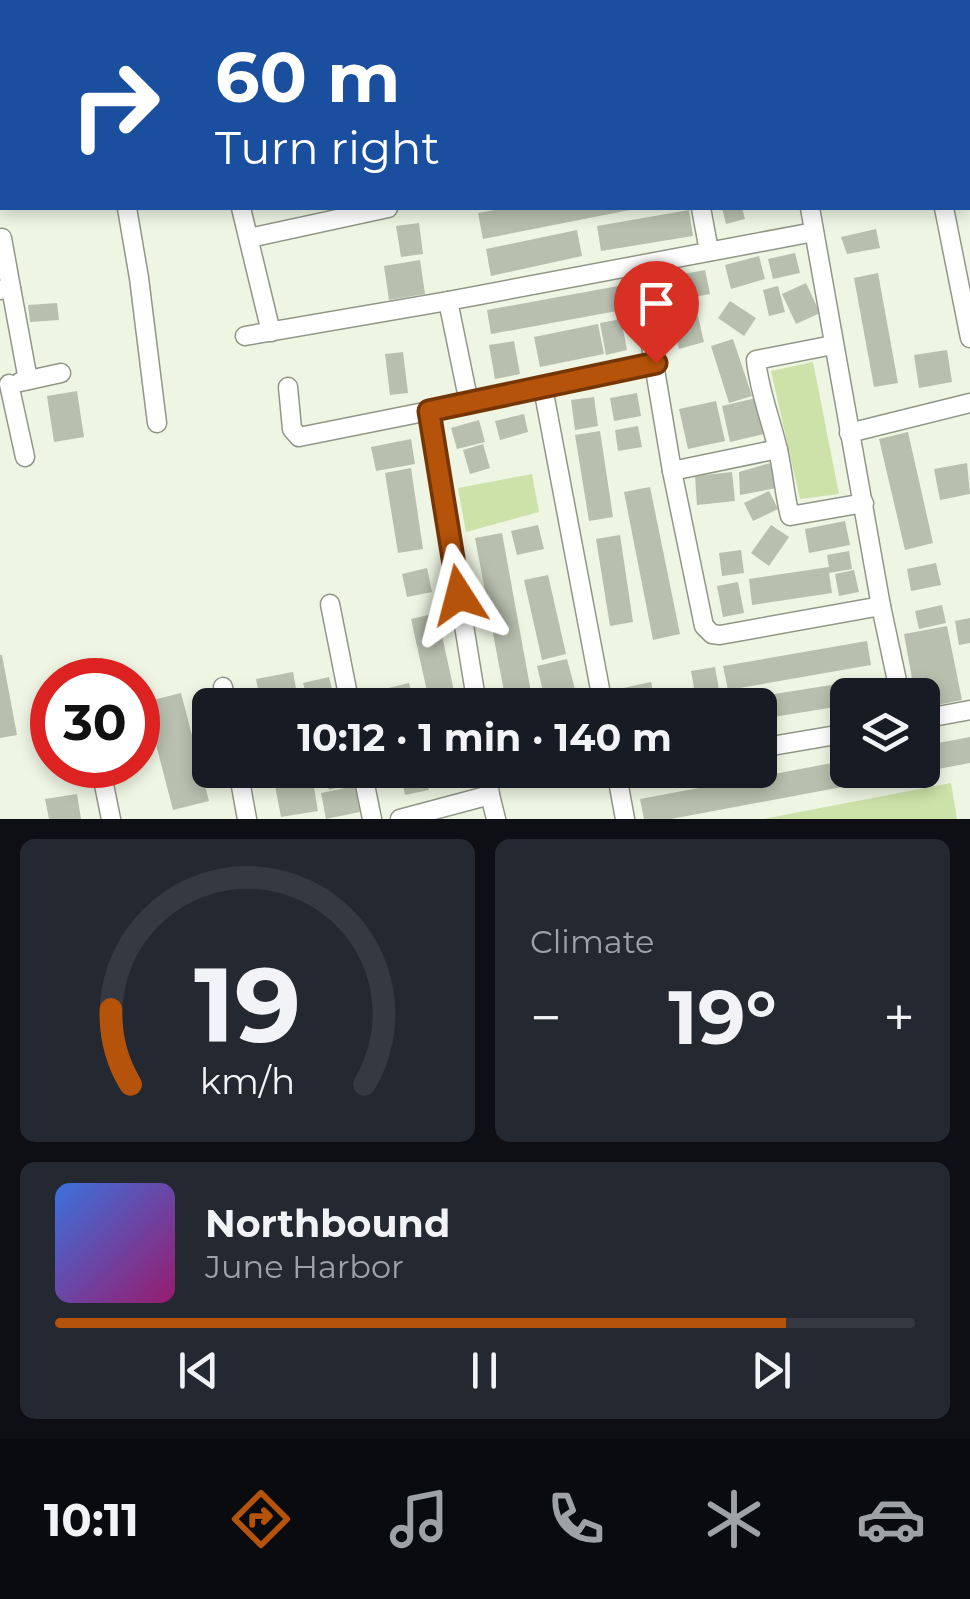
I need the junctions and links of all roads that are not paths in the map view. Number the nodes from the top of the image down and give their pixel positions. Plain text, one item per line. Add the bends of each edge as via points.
1 (127, 210) edge
2 (242, 210) edge
3 (379, 210) edge
4 (701, 210) edge
5 (810, 210) edge
6 (944, 210) edge
7 (814, 232) junction
8 (2, 238) edge
9 (249, 238) junction
10 (709, 252) junction
11 (5, 289) edge
12 (448, 302) junction
13 (648, 328) dead end
14 (271, 332) junction
15 (245, 336) dead end
16 (970, 338) edge
17 (833, 345) junction
18 (656, 363) junction
19 (61, 373) dead end
20 (12, 383) edge
21 (288, 387) dead end
22 (543, 388) junction
23 (469, 403) junction
24 (970, 403) edge
25 (429, 411) junction
26 (157, 423) dead end
27 (849, 433) junction
28 (778, 449) junction
29 (25, 457) dead end
30 (672, 471) junction
31 (864, 502) junction
32 (330, 604) dead end
33 (881, 606) junction
34 (896, 678) edge
35 (347, 688) edge
36 (474, 688) edge
37 (601, 688) edge
38 (970, 710) edge
39 (940, 716) edge
40 (830, 735) edge
41 (777, 745) edge
42 (105, 788) edge
43 (241, 788) edge
44 (366, 788) edge
45 (489, 788) edge
46 (622, 788) edge
47 (490, 795) junction
48 (112, 819) edge
49 (246, 819) edge
50 (372, 819) edge
51 (400, 819) edge
52 (496, 819) edge
53 (625, 819) edge

1 - 26 street
2 - 9 street
3 - 9 street
4 - 10 street
5 - 7 street
6 - 16 street
7 - 10 street
7 - 17 street
8 - 11 street
9 - 14 street
10 - 12 street
11 - 20 street
12 - 14 street
12 - 23 street
13 - 18 street
14 - 15 street
17 - 27 street
17 - 28 street via 756,360
18 - 22 street
18 - 30 street
19 - 20 street
20 - 29 street
21 - 25 street via 292,430 299,437
22 - 23 street
22 - 37 street
23 - 25 street
24 - 27 street
25 - 36 street
27 - 31 street
28 - 30 street
28 - 31 street via 790,516
30 - 33 street via 704,626 712,634
31 - 33 street
32 - 35 street
33 - 34 street
38 - 39 street
40 - 41 street
42 - 48 street
43 - 49 street
44 - 50 street
45 - 47 street
46 - 53 street
47 - 51 street
47 - 52 street

